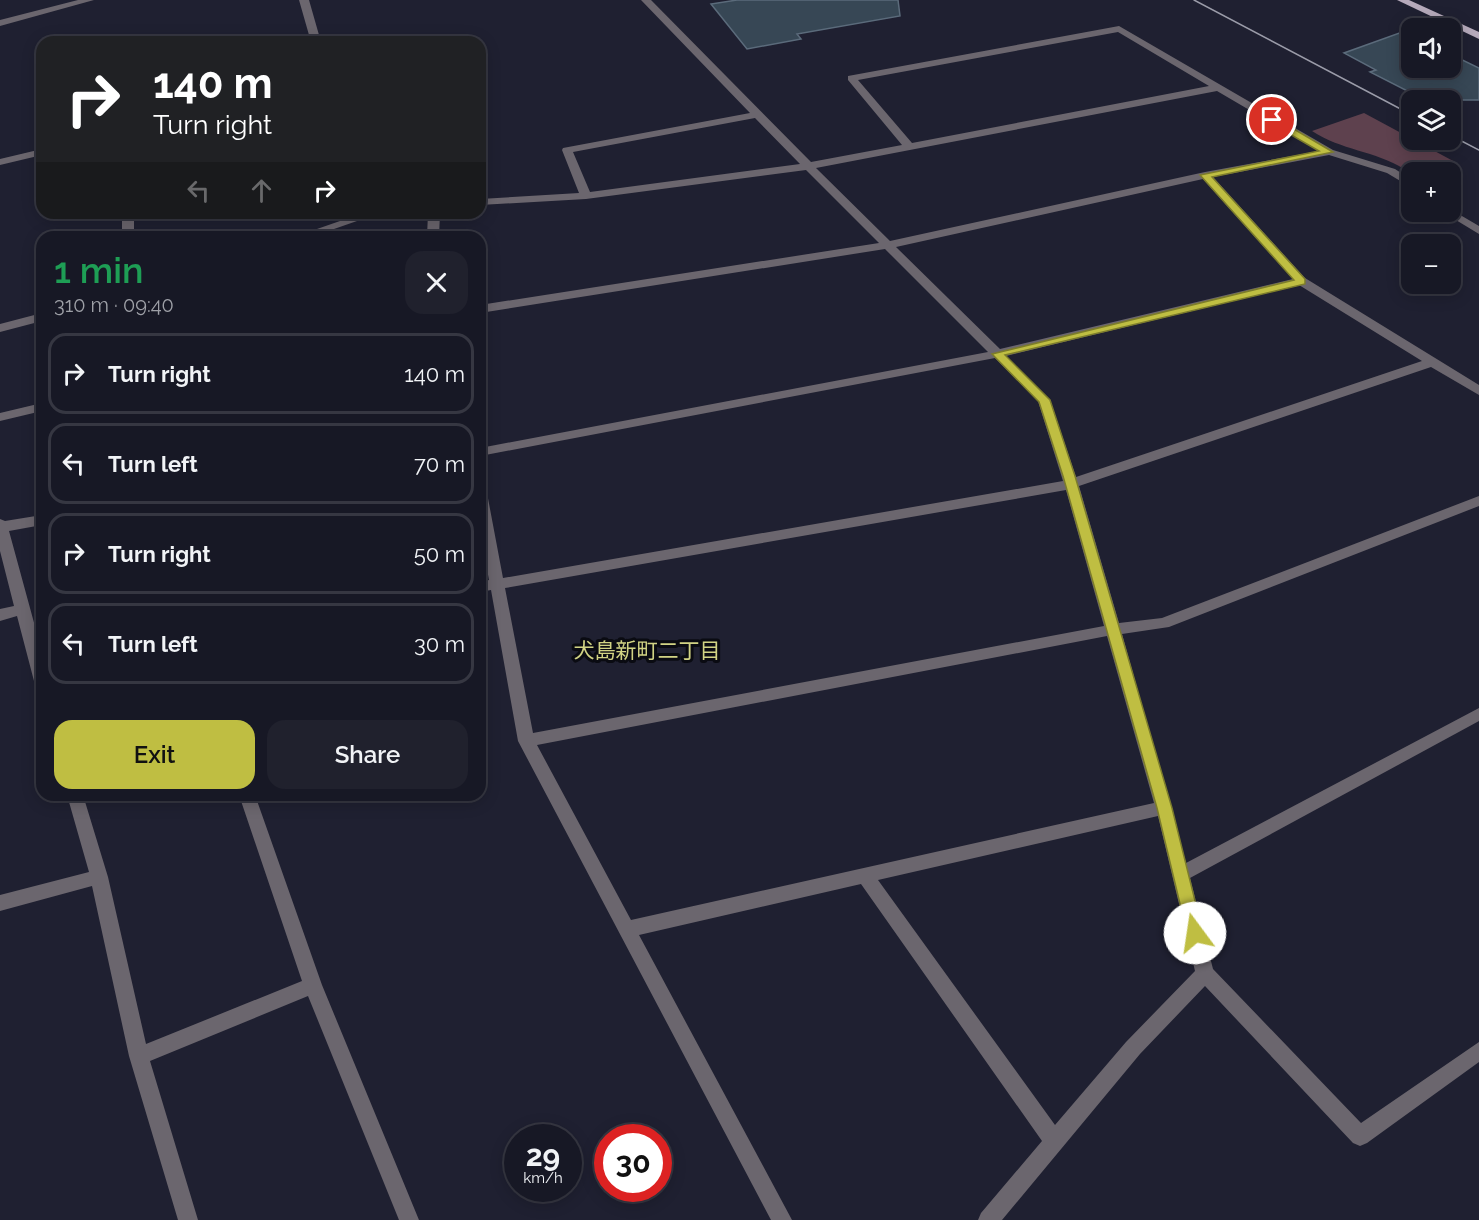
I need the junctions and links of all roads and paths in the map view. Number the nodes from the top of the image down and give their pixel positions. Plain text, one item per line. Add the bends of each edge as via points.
1 (88, 0) edge
2 (304, 0) edge
3 (646, 0) edge
4 (1402, 0) edge
5 (0, 23) edge
6 (314, 36) edge
7 (1479, 36) edge
8 (1215, 88) junction
9 (757, 115) junction
10 (909, 146) junction
11 (1329, 152) junction
12 (36, 153) edge
13 (0, 162) edge
14 (809, 166) junction
15 (1205, 175) junction
16 (1401, 178) edge
17 (586, 196) junction
18 (486, 202) edge
19 (349, 219) edge
20 (1461, 219) edge
21 (316, 231) edge
22 (1479, 231) edge
23 (888, 245) junction
24 (1301, 282) junction
25 (486, 308) edge
26 (36, 319) edge
27 (0, 328) edge
28 (997, 354) junction
29 (1431, 362) junction
30 (1479, 391) edge
31 (36, 408) edge
32 (0, 417) edge
33 (486, 451) edge
34 (1071, 484) junction
35 (1479, 501) edge
36 (36, 521) edge
37 (486, 523) edge
38 (0, 526) edge
39 (498, 584) junction
40 (486, 586) edge
41 (21, 610) junction
42 (0, 615) edge
43 (1111, 630) junction
44 (36, 661) edge
45 (1479, 714) edge
46 (526, 741) junction
47 (77, 801) edge
48 (249, 801) edge
49 (1164, 808) junction
50 (1180, 874) junction
51 (865, 876) junction
52 (99, 877) junction
53 (0, 903) edge
54 (628, 929) junction
55 (1205, 973) junction
56 (313, 985) junction
57 (1479, 1051) edge
58 (139, 1056) junction
59 (1054, 1141) junction
60 (188, 1220) edge
61 (408, 1220) edge
62 (782, 1220) edge
63 (988, 1220) edge

1 - 5 street
2 - 6 street
3 - 9 street
4 - 7 main road
8 - 10 street
8 - 10 street via 1119,29 851,78
8 - 11 street
9 - 14 street
9 - 17 street via 567,150
10 - 14 street
11 - 15 street
11 - 16 street
12 - 13 street
14 - 17 street
14 - 23 street
15 - 23 street
15 - 24 street
17 - 18 street
19 - 21 street
20 - 22 street
23 - 25 street
23 - 28 street
24 - 28 street
24 - 29 street
26 - 27 street
28 - 33 street
28 - 34 street via 1044,400
29 - 30 street
29 - 34 street
31 - 32 street
34 - 39 street
34 - 43 street
35 - 43 street via 1164,623
36 - 38 street
37 - 39 street
38 - 41 street
39 - 40 street
39 - 46 street
41 - 42 street
41 - 44 street
43 - 46 street
43 - 49 street
45 - 50 street
46 - 54 street
47 - 52 street
48 - 56 street
49 - 50 street
49 - 51 street
50 - 55 street
51 - 54 street
51 - 59 street
52 - 53 street
52 - 58 street
54 - 62 street
55 - 57 street via 1360,1136
55 - 59 street via 1133,1048
56 - 58 street
56 - 61 street
58 - 60 street
59 - 63 street

